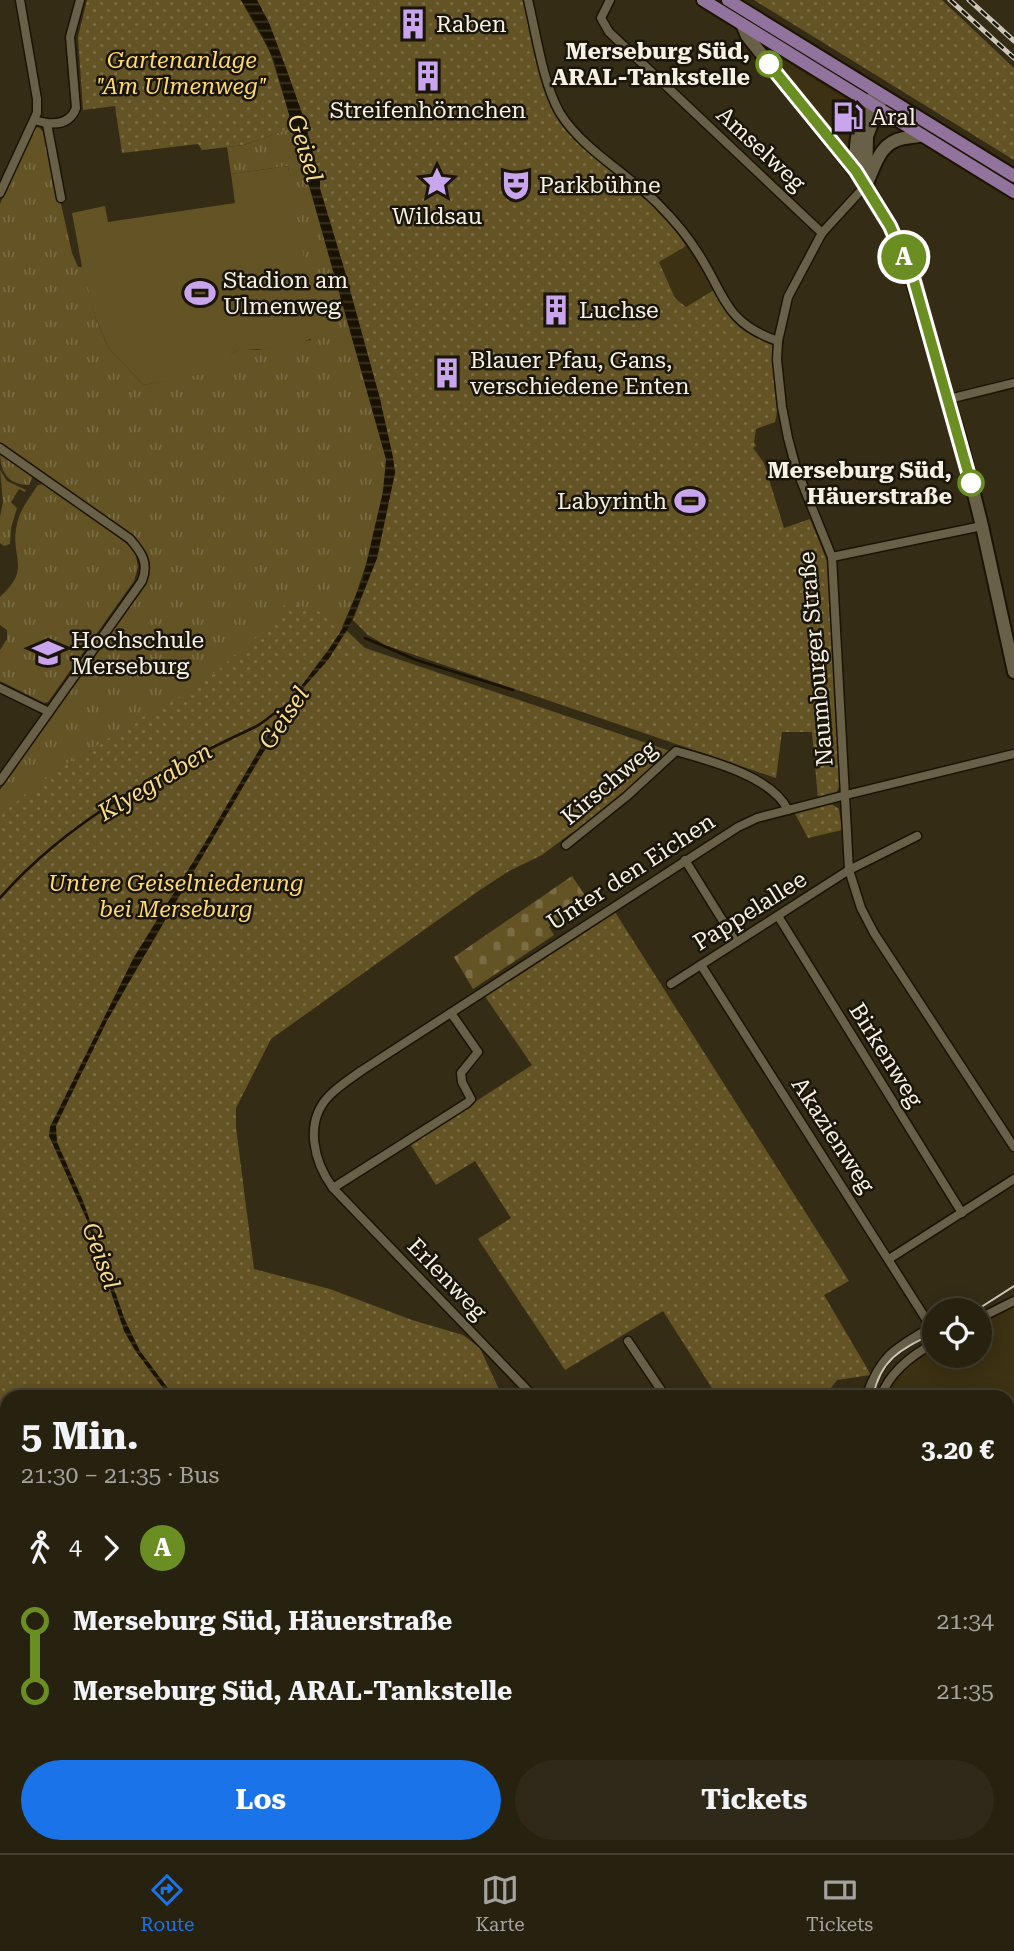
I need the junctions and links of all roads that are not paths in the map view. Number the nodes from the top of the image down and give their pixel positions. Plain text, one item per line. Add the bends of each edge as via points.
1 (20, 0) edge
2 (80, 0) edge
3 (528, 0) edge
4 (610, 0) edge
5 (703, 0) edge
6 (728, 0) edge
7 (742, 24) junction
8 (876, 99) junction
9 (34, 120) junction
10 (47, 124) junction
11 (922, 135) junction
12 (856, 171) junction
13 (1014, 176) edge
14 (866, 185) junction
15 (1014, 191) edge
16 (0, 193) edge
17 (61, 198) dead end
18 (822, 233) junction
19 (778, 341) junction
20 (1014, 383) edge
21 (949, 399) junction
22 (0, 448) edge
23 (982, 526) junction
24 (832, 557) junction
25 (1011, 641) edge
26 (1014, 672) edge
27 (0, 688) edge
28 (49, 712) junction
29 (1014, 754) edge
30 (0, 782) edge
31 (846, 795) junction
32 (788, 810) junction
33 (917, 836) dead end
34 (566, 845) dead end
35 (685, 860) junction
36 (849, 870) junction
37 (778, 916) junction
38 (736, 942) junction
39 (701, 965) junction
40 (671, 984) dead end
41 (451, 1013) junction
42 (1014, 1147) edge
43 (1014, 1179) edge
44 (333, 1188) junction
45 (962, 1213) junction
46 (888, 1259) junction
47 (1014, 1301) edge
48 (992, 1312) edge
49 (628, 1341) dead end
50 (922, 1350) edge
51 (527, 1390) edge
52 (661, 1390) edge
53 (866, 1390) edge
54 (885, 1390) edge

1 - 9 street via 37,99
2 - 10 street via 70,37 76,108 66,120
3 - 19 street via 549,90 562,115 685,234 731,313
4 - 18 street, Amselweg via 601,18 609,32
5 - 7 main road
6 - 8 main road
7 - 8 main road
7 - 12 street
8 - 11 main road
8 - 12 street via 862,114
8 - 13 main road
8 - 14 street via 867,136
9 - 10 street
9 - 16 street
10 - 17 street
11 - 14 street via 903,138 879,152
11 - 15 main road
12 - 14 street
14 - 18 street, Naumburger Straße
14 - 21 street via 908,266
18 - 19 street, Naumburger Straße via 788,297
19 - 24 street, Naumburger Straße via 785,425 796,468
20 - 21 street
21 - 23 street
22 - 28 street via 130,538 144,560 142,581
23 - 24 street
23 - 25 street
24 - 31 street, Naumburger Straße
25 - 26 street
27 - 28 street
28 - 30 street
29 - 31 street, Unter den Eichen
31 - 32 street, Unter den Eichen
31 - 36 street, Naumburger Straße
32 - 34 street, Kirschweg via 776,792 763,784 676,751
32 - 35 street, Unter den Eichen via 738,827
33 - 36 street
35 - 38 street
35 - 41 street, Unter den Eichen
36 - 37 street, Pappelallee
36 - 42 street, Naumburger Straße via 874,933
37 - 38 street, Pappelallee
37 - 45 street, Birkenweg
38 - 39 street, Pappelallee
39 - 40 street, Pappelallee
39 - 46 street, Akazienweg
41 - 44 street, Unter den Eichen via 328,1097 316,1118 314,1138 321,1171
41 - 44 street via 478,1052 461,1073 471,1099
43 - 45 street
44 - 51 street, Erlenweg
45 - 46 street
46 - 53 street, Akazienweg via 931,1328 888,1354
47 - 48 street
49 - 52 street
50 - 54 street via 897,1371

